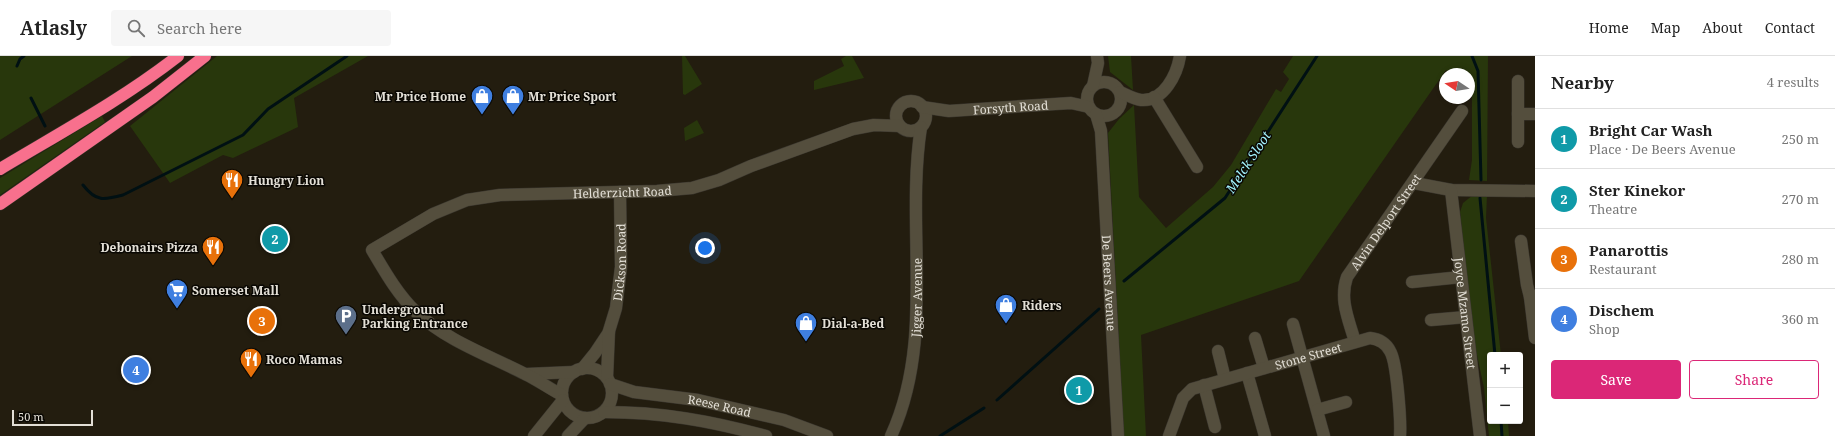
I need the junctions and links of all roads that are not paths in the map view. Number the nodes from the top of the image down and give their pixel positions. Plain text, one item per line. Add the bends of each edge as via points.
1 (178, 56) edge
2 (205, 56) edge
3 (1180, 56) edge
4 (1098, 60) edge
5 (1518, 81) dead end
6 (1108, 82) junction
7 (1120, 92) junction
8 (1154, 98) junction
9 (1137, 99) junction
10 (1094, 104) junction
11 (922, 107) junction
12 (1120, 107) junction
13 (949, 111) junction
14 (1462, 111) dead end
15 (897, 113) junction
16 (1518, 114) junction
17 (1535, 114) edge
18 (923, 124) junction
19 (874, 125) junction
20 (904, 128) junction
21 (1518, 142) dead end
22 (917, 154) junction
23 (1197, 167) dead end
24 (0, 169) edge
25 (1414, 182) junction
26 (1450, 190) junction
27 (1535, 191) edge
28 (620, 192) junction
29 (0, 204) edge
30 (1521, 241) dead end
31 (1461, 277) junction
32 (1412, 282) dead end
33 (1533, 296) edge
34 (1466, 317) junction
35 (1431, 320) dead end
36 (1293, 324) dead end
37 (609, 331) junction
38 (1255, 338) dead end
39 (1535, 338) edge
40 (1355, 342) junction
41 (1218, 351) dead end
42 (1302, 357) junction
43 (1264, 368) junction
44 (578, 370) junction
45 (1247, 373) junction
46 (526, 374) junction
47 (1226, 379) junction
48 (609, 381) junction
49 (1204, 385) junction
50 (562, 398) junction
51 (1346, 402) dead end
52 (1317, 410) junction
53 (604, 412) junction
54 (585, 418) junction
55 (1215, 427) dead end
56 (534, 436) edge
57 (568, 436) edge
58 (766, 436) edge
59 (827, 436) edge
60 (890, 436) edge
61 (1118, 436) edge
62 (1169, 436) edge
63 (1265, 436) edge
64 (1324, 436) edge
65 (1400, 436) edge
66 (1480, 436) edge

1 - 24 highway via 147,80
2 - 29 highway via 153,97
3 - 8 street via 1175,76
4 - 6 street, De Beers Avenue
4 - 10 street, De Beers Avenue
5 - 16 street
6 - 7 street
6 - 10 street via 1103,82
7 - 9 street
7 - 12 street
8 - 9 street
8 - 23 street
9 - 12 street
10 - 12 street via 1112,115
10 - 13 street, Forsyth Road via 1071,103
10 - 61 street, De Beers Avenue via 1101,131
11 - 13 street, Forsyth Road
11 - 15 street via 917,102 908,102 902,105
11 - 18 street via 926,113
13 - 18 street, Forsyth Road
14 - 25 street, Alvin Delport Street
15 - 19 street, Helderzicht Road
15 - 20 street via 897,120
16 - 17 street
16 - 21 street
18 - 20 street via 916,130
18 - 22 street, Jigger Avenue
19 - 20 street, Helderzicht Road
19 - 28 street, Helderzicht Road via 828,137 707,184 674,190
20 - 22 street, Jigger Avenue
22 - 60 street, Jigger Avenue via 914,355 902,407
25 - 26 street
25 - 40 street, Alvin Delport Street via 1345,282 1343,301
26 - 27 street
26 - 31 street, Joyce Mzamo Street
28 - 37 street, Dickson Road via 621,267 616,308
28 - 46 street, Helderzicht Road via 500,195 466,200 433,214 372,250 399,292 422,317 461,342
30 - 33 street via 1526,285
31 - 32 street
31 - 34 street, Joyce Mzamo Street
33 - 39 street
34 - 35 street
34 - 66 street, Joyce Mzamo Street
36 - 42 street
37 - 44 street, Dickson Road via 595,353
37 - 48 street, Dickson Road
38 - 43 street
40 - 42 street, Stone Street
40 - 65 street, Stone Street via 1374,339 1384,343 1392,352
41 - 47 street
42 - 43 street, Stone Street
42 - 52 street
43 - 45 street, Stone Street
44 - 46 street
44 - 48 street via 596,370
44 - 50 street via 565,382
45 - 47 street, Stone Street
45 - 63 street
46 - 50 street
47 - 49 street, Stone Street
48 - 53 street via 611,399
48 - 59 street, Reese Road via 634,392 698,400 777,418
49 - 55 street
49 - 62 street, Stone Street via 1185,394
50 - 54 street via 566,408 573,414
50 - 56 street
51 - 52 street
52 - 64 street
53 - 54 street via 594,418
53 - 58 street, Reese Road via 682,417
54 - 57 street

